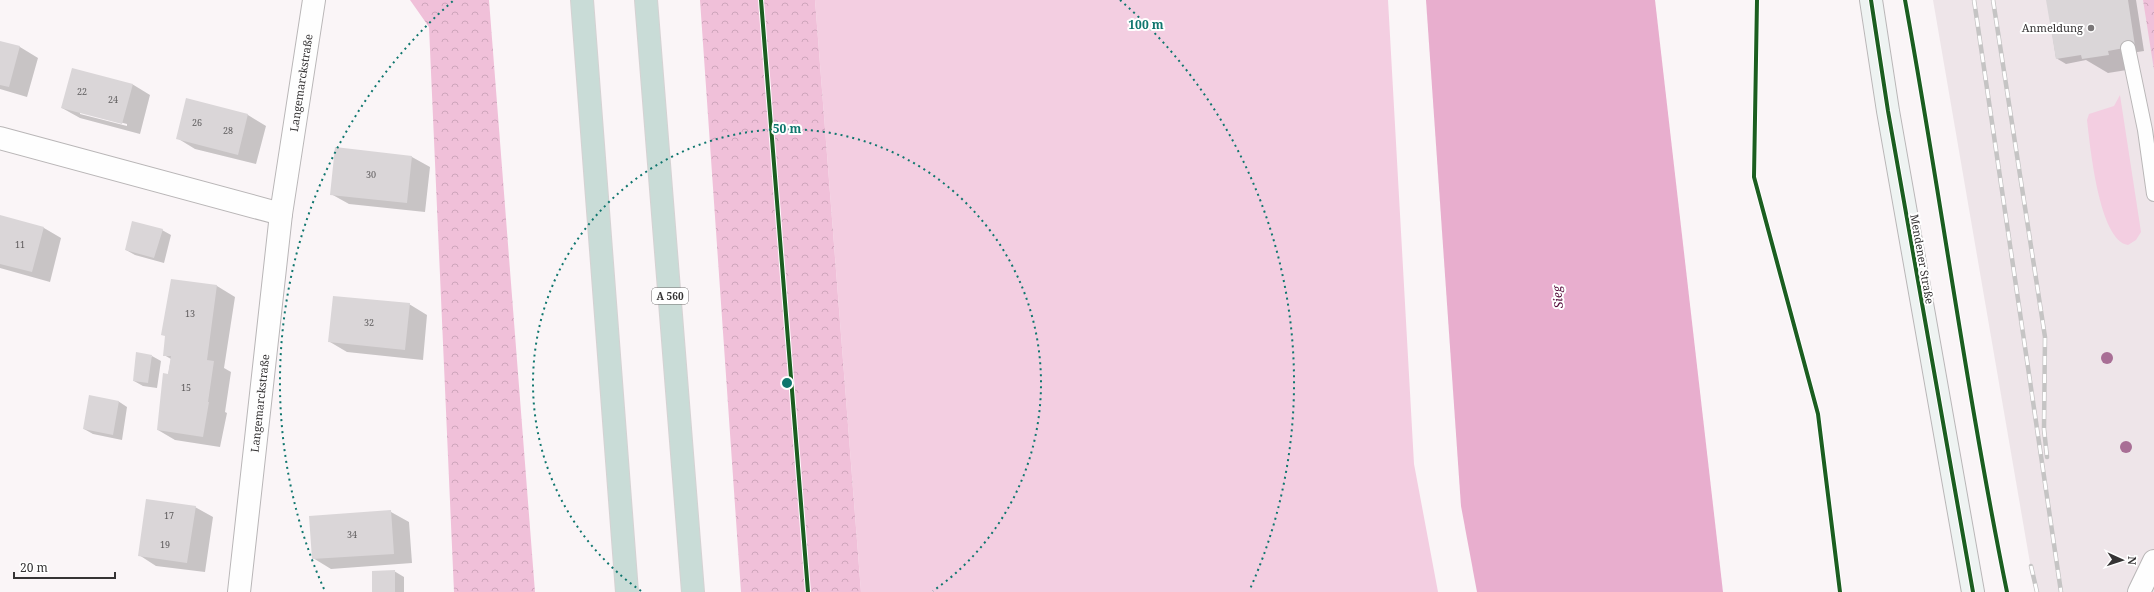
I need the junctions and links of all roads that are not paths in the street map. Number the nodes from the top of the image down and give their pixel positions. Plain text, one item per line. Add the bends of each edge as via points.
1 (314, 0) edge
2 (582, 0) edge
3 (646, 0) edge
4 (1872, 0) edge
5 (2128, 48) dead end
6 (0, 138) edge
7 (2154, 194) edge
8 (281, 214) junction
9 (2154, 561) edge
10 (239, 592) edge
11 (627, 592) edge
12 (693, 592) edge
13 (1973, 592) edge
14 (2140, 592) edge

1 - 8 street, Langemarckstraße
2 - 11 highway
3 - 12 highway, A 560
4 - 13 street, Mendener Straße via 1888,111
5 - 7 lane
6 - 8 street
8 - 10 street, Langemarckstraße
9 - 14 street

